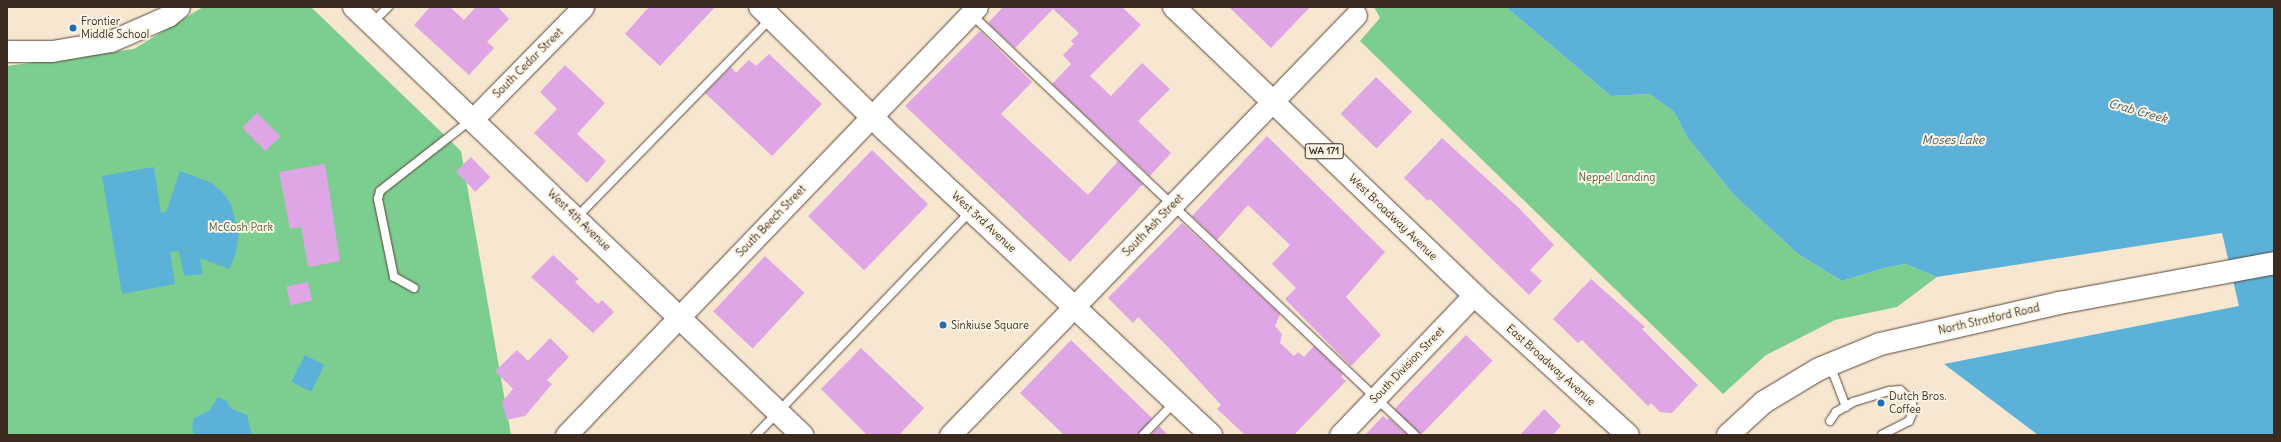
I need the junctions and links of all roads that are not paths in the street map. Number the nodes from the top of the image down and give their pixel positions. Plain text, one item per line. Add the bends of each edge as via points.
1 (179, 7) edge
2 (354, 7) edge
3 (388, 7) edge
4 (584, 7) edge
5 (1174, 7) edge
6 (970, 9) edge
7 (765, 13) edge
8 (1356, 14) dead end
9 (372, 24) junction
10 (7, 51) edge
11 (1273, 102) junction
12 (871, 117) junction
13 (474, 119) junction
14 (1172, 206) junction
15 (972, 211) junction
16 (576, 218) junction
17 (2274, 263) edge
18 (414, 288) dead end
19 (1474, 295) junction
20 (1075, 306) junction
21 (679, 316) junction
22 (1830, 365) junction
23 (1376, 397) junction
24 (1175, 401) junction
25 (1846, 407) junction
26 (778, 412) junction
27 (1830, 421) dead end
28 (566, 435) edge
29 (756, 435) edge
30 (802, 435) edge
31 (950, 435) edge
32 (1143, 435) edge
33 (1211, 435) edge
34 (1340, 435) edge
35 (1415, 435) edge
36 (1628, 435) edge
37 (1728, 435) edge
38 (1882, 435) edge

1 - 10 street via 168,16 111,41 52,51
2 - 9 main road, West 4th Avenue
3 - 9 lane
4 - 13 street, South Cedar Street
5 - 11 main road, West Broadway Avenue / WA 171
6 - 12 street, South Beech Street
6 - 14 lane
7 - 12 main road, West 3rd Avenue
7 - 16 lane
8 - 11 street, South Ash Street
9 - 13 main road, West 4th Avenue
11 - 14 street, South Ash Street
11 - 19 main road, West Broadway Avenue / WA 171
12 - 15 main road, West 3rd Avenue
12 - 21 street, South Beech Street
13 - 16 main road, West 4th Avenue
13 - 18 lane via 380,191 378,199 394,278
14 - 20 street, South Ash Street
14 - 23 lane
15 - 20 main road, West 3rd Avenue
15 - 26 lane
16 - 21 main road, West 4th Avenue
17 - 22 main road, North Stratford Road via 2059,303 1880,344
19 - 23 street, South Division Street
19 - 36 main road, East Broadway Avenue / WA 171
20 - 24 main road, West 3rd Avenue
20 - 31 street, South Ash Street
21 - 26 main road, West 4th Avenue
21 - 28 street, South Beech Street
22 - 25 lane
22 - 37 main road, North Stratford Road via 1764,402
23 - 34 street, South Division Street
23 - 35 lane
24 - 32 lane
24 - 33 main road, West 3rd Avenue
25 - 27 lane via 1836,412
25 - 38 lane via 1889,390 1900,390 1912,400 1913,412 1909,421
26 - 29 lane
26 - 30 main road, West 4th Avenue

